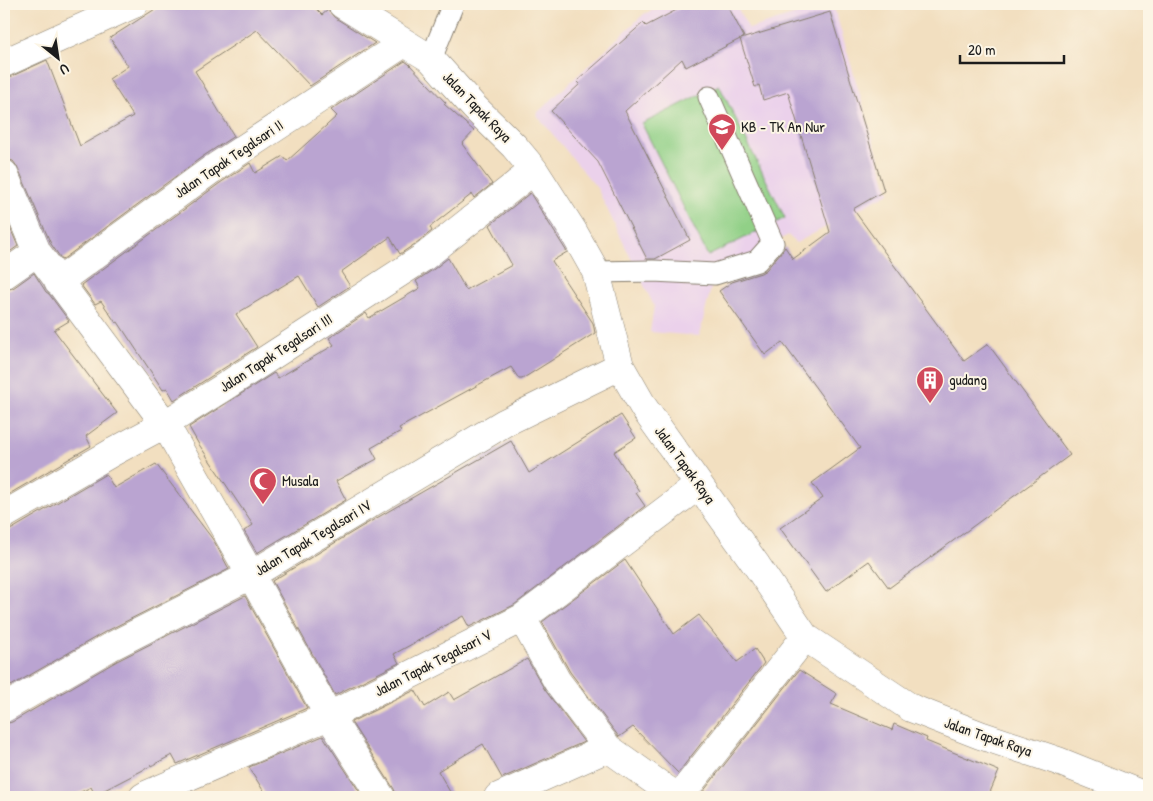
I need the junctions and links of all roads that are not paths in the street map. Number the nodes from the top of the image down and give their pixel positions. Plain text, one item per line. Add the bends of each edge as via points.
1 (134, 4) edge
2 (342, 4) edge
3 (453, 4) edge
4 (404, 43) junction
5 (431, 59) junction
6 (4, 63) edge
7 (709, 97) dead end
8 (534, 170) junction
9 (4, 174) edge
10 (37, 252) junction
11 (596, 272) junction
12 (4, 275) edge
13 (58, 282) junction
14 (620, 366) junction
15 (165, 424) junction
16 (699, 485) junction
17 (4, 515) edge
18 (251, 575) junction
19 (522, 618) junction
20 (805, 637) junction
21 (4, 708) edge
22 (329, 716) junction
23 (608, 748) junction
24 (143, 797) edge
25 (381, 797) edge
26 (498, 797) edge
27 (678, 797) edge
28 (1148, 797) edge

1 - 6 street
2 - 4 street, Jalan Tapak Raya
3 - 5 lane
4 - 5 street, Jalan Tapak Raya
4 - 13 street, Jalan Tapak Tegalsari II via 211,170
5 - 8 street, Jalan Tapak Raya
7 - 11 lane via 772,242 758,261 715,274
8 - 11 street, Jalan Tapak Raya
8 - 15 street, Jalan Tapak Tegalsari III via 424,257
9 - 10 street
10 - 12 street
10 - 13 street
11 - 14 street, Jalan Tapak Raya
13 - 15 street
14 - 16 street, Jalan Tapak Raya via 644,408
14 - 18 street, Jalan Tapak Tegalsari IV via 504,424
15 - 17 street, Jalan Tapak Tegalsari III
15 - 18 street
16 - 19 street, Jalan Tapak Tegalsari V
16 - 20 street, Jalan Tapak Raya
18 - 21 street, Jalan Tapak Tegalsari IV via 110,648
18 - 22 street
19 - 22 street, Jalan Tapak Tegalsari V
19 - 23 street via 557,681
20 - 27 street
20 - 28 street, Jalan Tapak Raya via 911,708
22 - 24 street, Jalan Tapak Tegalsari V
22 - 25 street
23 - 26 street
23 - 27 street

